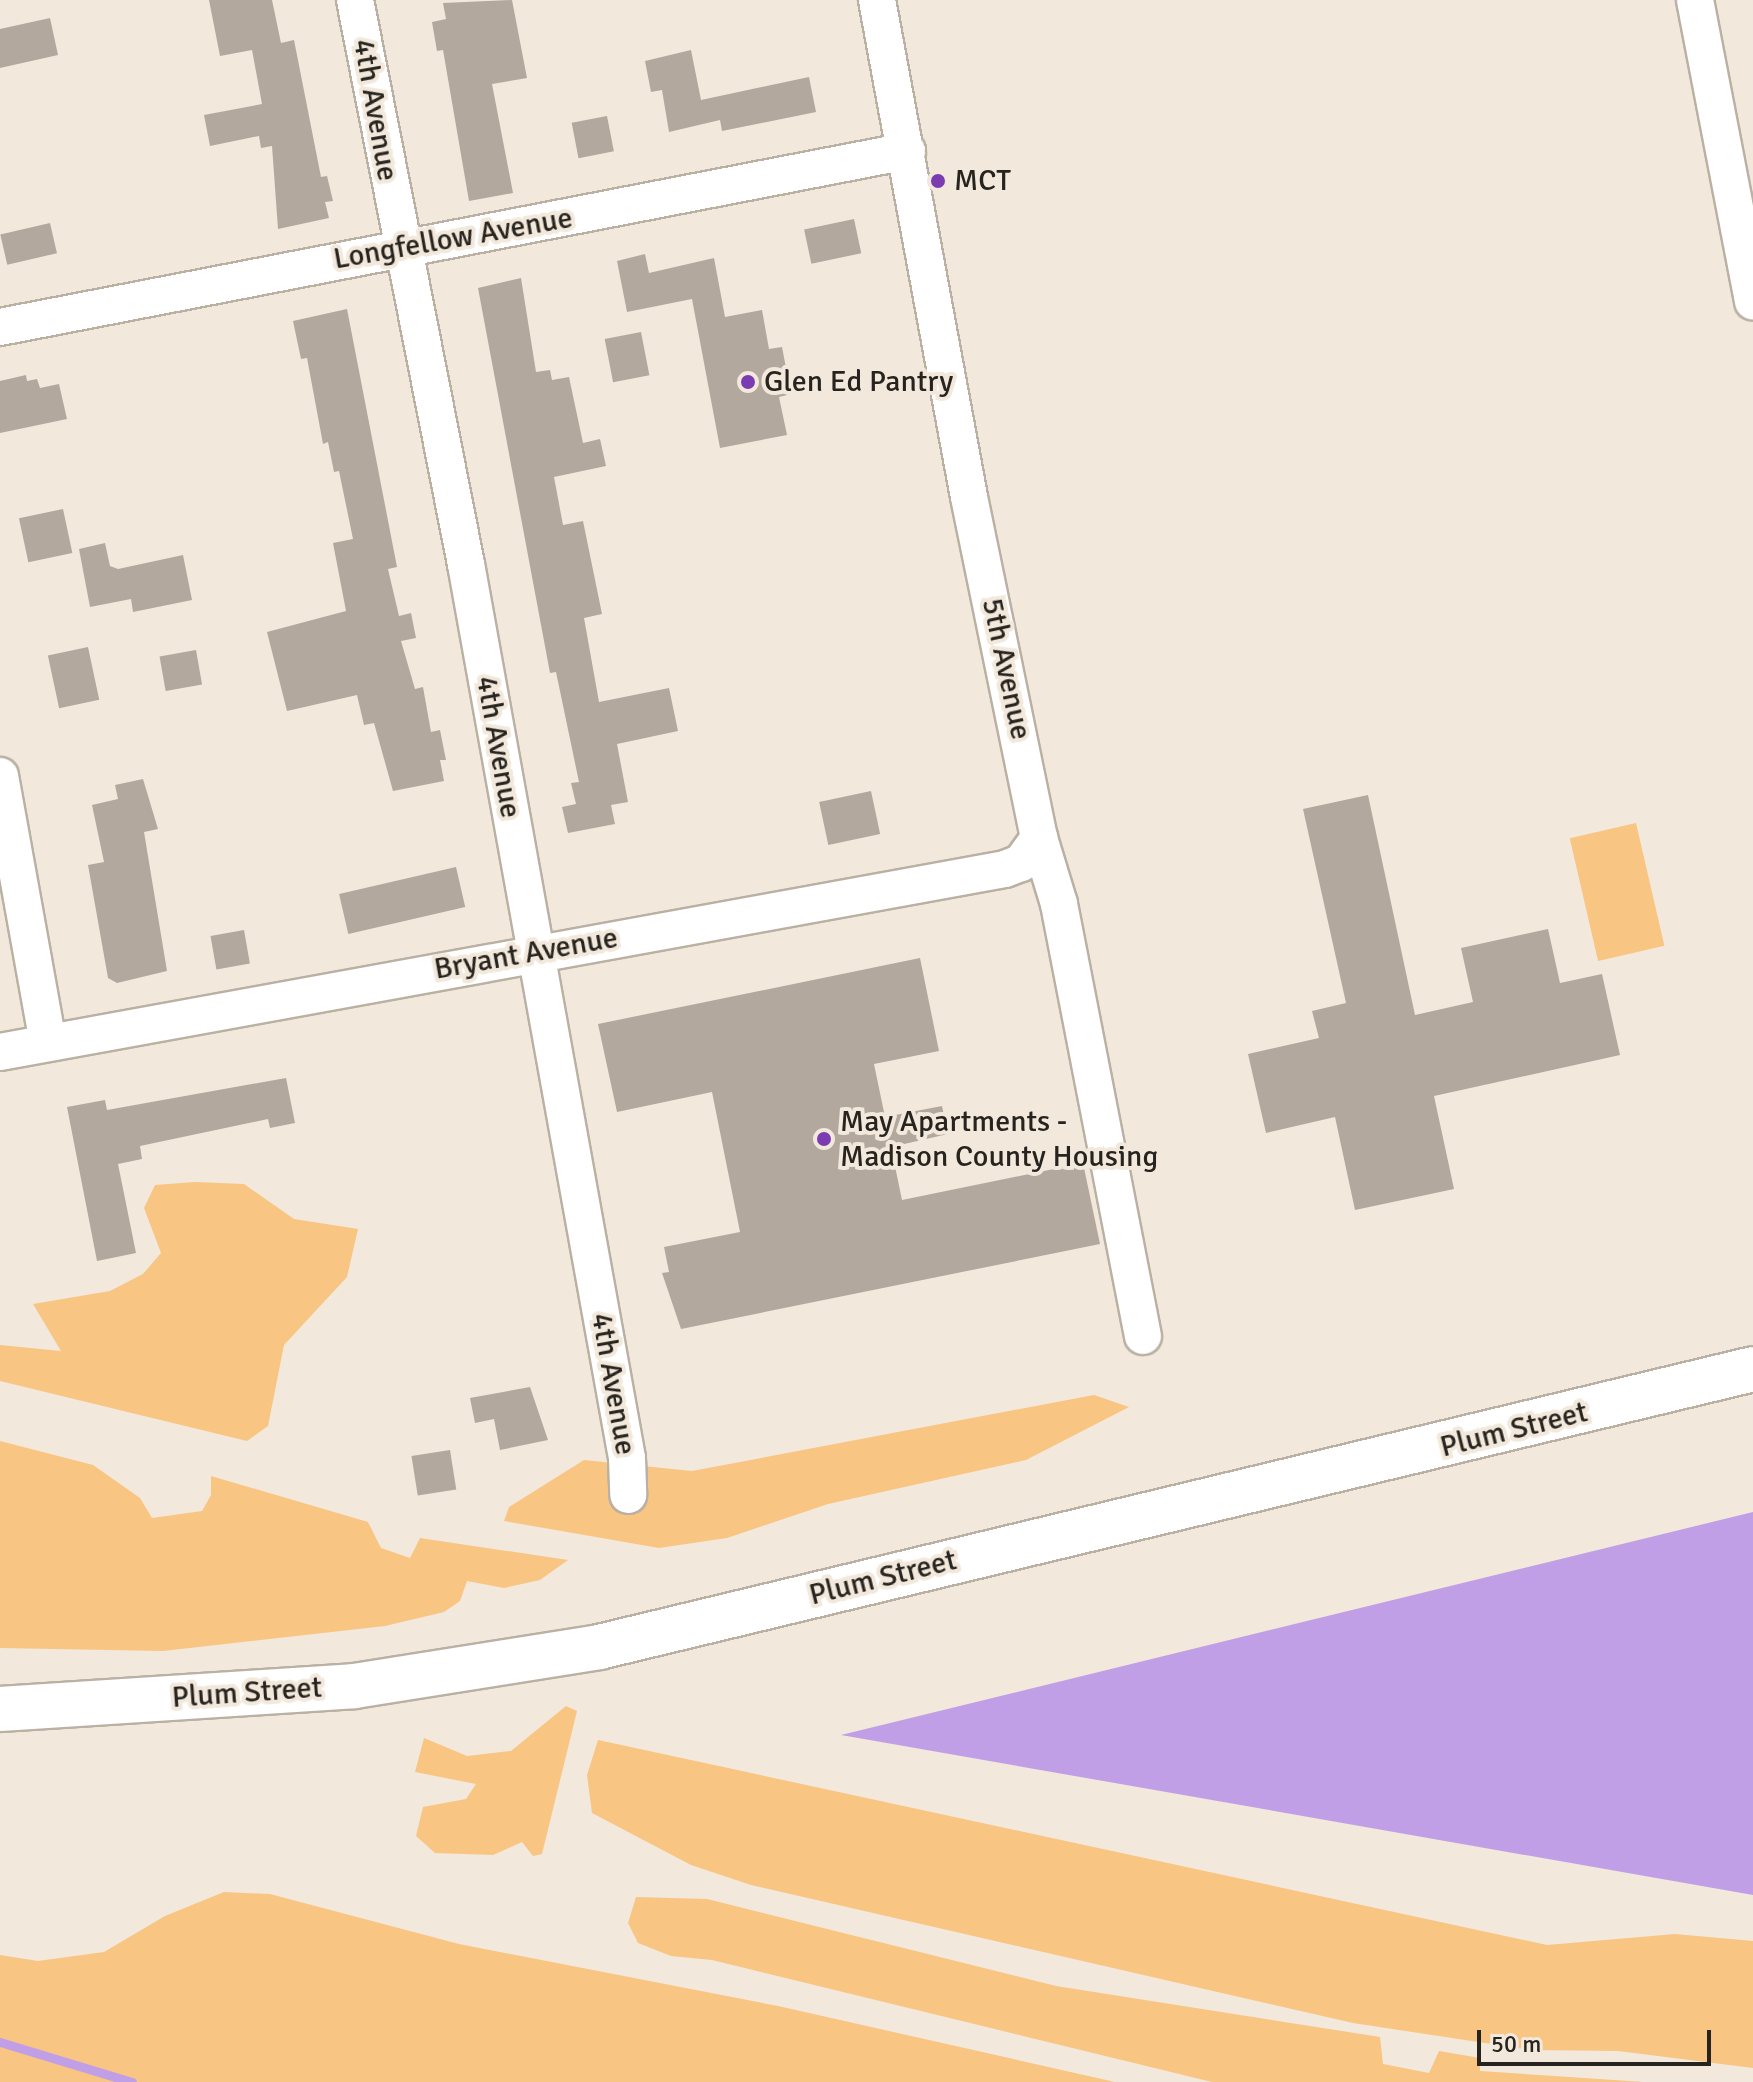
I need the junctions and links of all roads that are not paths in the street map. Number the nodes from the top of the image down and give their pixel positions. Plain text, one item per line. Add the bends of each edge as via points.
1 (355, 0) edge
2 (877, 0) edge
3 (1695, 0) edge
4 (907, 151) junction
5 (401, 248) junction
6 (1753, 301) edge
7 (0, 327) edge
8 (0, 776) edge
9 (1039, 838) junction
10 (534, 951) junction
11 (48, 1042) junction
12 (0, 1052) edge
13 (1143, 1336) dead end
14 (1753, 1369) edge
15 (628, 1495) dead end
16 (0, 1709) edge

1 - 5 street, 4th Avenue
2 - 4 street, 5th Avenue
3 - 6 street
4 - 5 street, Longfellow Avenue
4 - 9 street, 5th Avenue
5 - 7 street, Longfellow Avenue
5 - 10 street, 4th Avenue
8 - 11 street
9 - 10 street, Bryant Avenue via 1021,863 1005,869
9 - 13 street, 5th Avenue via 1059,904
10 - 11 street, Bryant Avenue
10 - 15 street, 4th Avenue via 627,1458
11 - 12 street, Bryant Avenue
14 - 16 main road, Plum Street via 599,1647 354,1686

